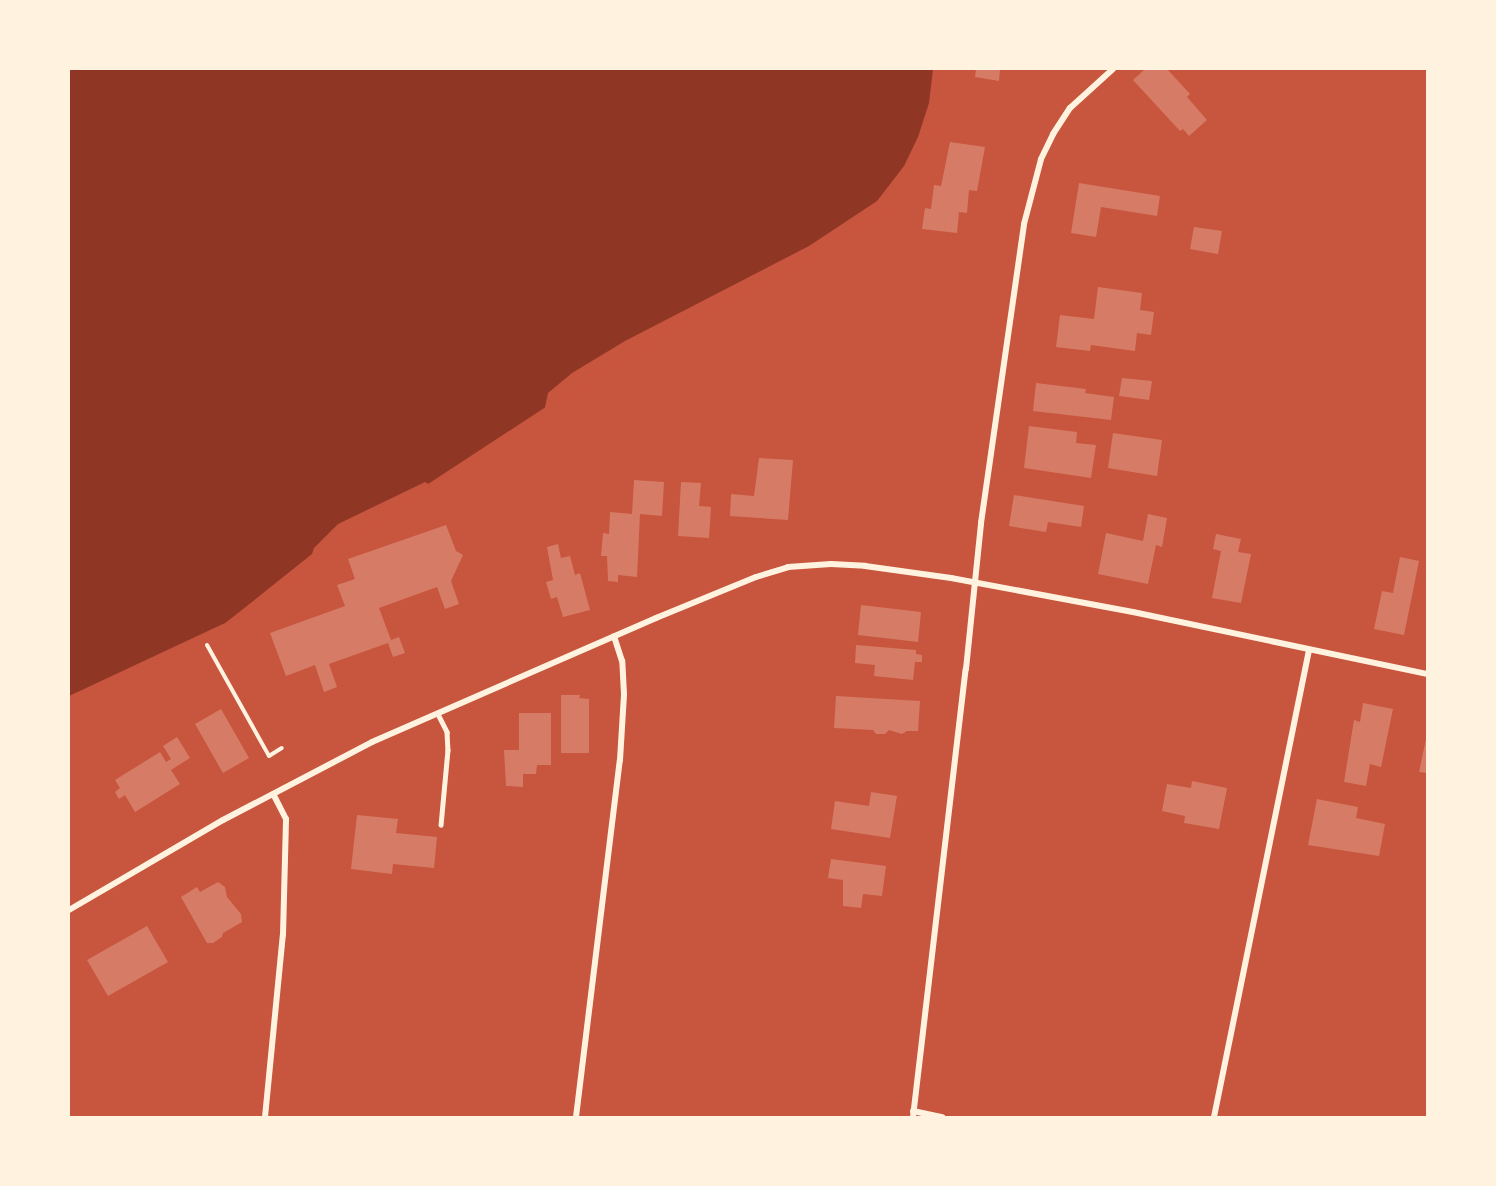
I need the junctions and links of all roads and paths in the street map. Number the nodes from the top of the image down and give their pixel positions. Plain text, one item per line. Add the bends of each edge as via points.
1 (1113, 69) edge
2 (974, 582) junction
3 (614, 636) junction
4 (207, 645) dead end
5 (1309, 651) junction
6 (1427, 674) edge
7 (438, 714) junction
8 (282, 748) dead end
9 (273, 794) junction
10 (441, 825) dead end
11 (69, 910) edge
12 (913, 1114) edge
13 (265, 1117) edge
14 (576, 1117) edge
15 (942, 1117) edge
16 (1214, 1117) edge

1 - 2 street via 1064,117 1041,159 1031,192 1013,286
2 - 3 street via 865,566 788,567
2 - 5 street
2 - 12 street
3 - 7 street
3 - 14 street via 622,661 624,694 620,760
4 - 8 path via 269,756
5 - 6 street
5 - 16 street
7 - 9 street via 372,742
7 - 10 lane via 447,732 448,750
9 - 11 street
9 - 13 street via 286,819 283,935
12 - 15 street

